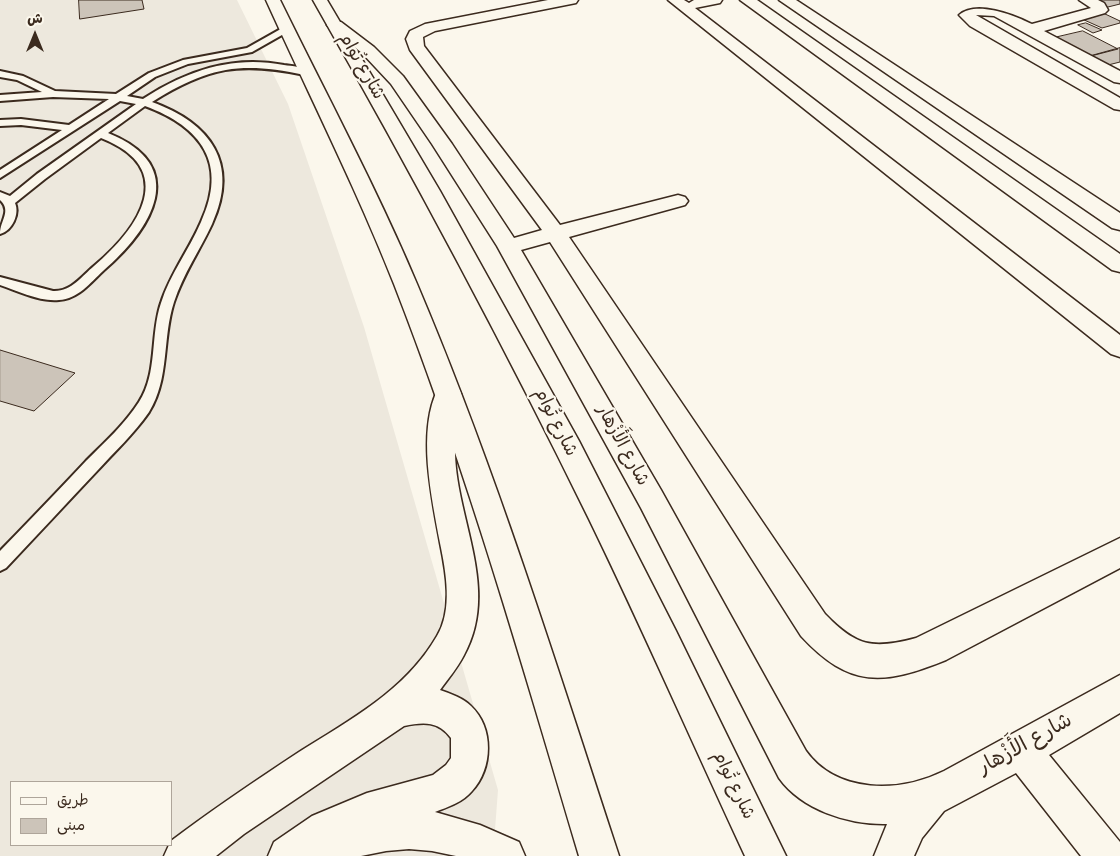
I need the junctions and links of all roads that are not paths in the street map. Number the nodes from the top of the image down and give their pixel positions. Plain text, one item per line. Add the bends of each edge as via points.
1 (272, 0) edge
2 (320, 0) edge
3 (571, 0) edge
4 (675, 0) edge
5 (715, 0) edge
6 (747, 0) edge
7 (786, 0) edge
8 (1086, 0) edge
9 (696, 4) dead end
10 (335, 24) junction
11 (286, 28) junction
12 (1030, 30) junction
13 (305, 72) junction
14 (0, 74) edge
15 (1120, 78) edge
16 (52, 93) junction
17 (925, 93) junction
18 (117, 97) junction
19 (0, 98) edge
20 (892, 102) junction
21 (144, 103) junction
22 (1120, 105) edge
23 (960, 116) junction
24 (0, 124) edge
25 (926, 126) junction
26 (71, 128) junction
27 (100, 134) junction
28 (0, 175) edge
29 (5, 199) edge
30 (678, 201) dead end
31 (1120, 223) edge
32 (0, 230) edge
33 (555, 233) junction
34 (508, 246) junction
35 (1120, 265) edge
36 (0, 281) edge
37 (1120, 348) edge
38 (448, 394) junction
39 (1120, 552) edge
40 (0, 563) edge
41 (1120, 693) edge
42 (397, 710) junction
43 (1020, 750) junction
44 (930, 797) junction
45 (184, 856) edge
46 (288, 856) edge
47 (313, 856) edge
48 (505, 856) edge
49 (599, 856) edge
50 (766, 856) edge
51 (894, 856) edge
52 (1106, 856) edge

1 - 11 street
2 - 10 street, شارع تُوام
3 - 33 street via 431,27 416,34 414,39 416,47
4 - 37 street
5 - 9 street
6 - 20 street
7 - 17 street
8 - 12 street via 1099,6 1100,10
10 - 34 street, شارع الأَزْهار via 368,50 396,80
10 - 50 street, شارع تُوام via 434,196 597,506
11 - 13 street
11 - 18 lane via 249,50 162,70
12 - 15 street
12 - 22 street via 999,13 967,7 967,15 972,21
13 - 21 lane via 260,64 231,65 188,77
13 - 38 street via 368,198
14 - 16 lane via 20,78
16 - 18 lane
16 - 19 lane
17 - 20 street
17 - 23 street
18 - 21 lane
18 - 26 lane
20 - 25 street
21 - 27 lane
21 - 40 lane via 181,118 205,139 217,166 219,181 214,206 166,304 156,380 145,404 126,430
23 - 25 street via 948,124
23 - 31 street
24 - 26 lane via 21,122
25 - 35 street
26 - 28 lane
27 - 29 lane
27 - 36 lane via 133,149 150,172 151,200 134,234 118,252 68,294 52,295
29 - 32 lane via 12,209
30 - 33 street
33 - 34 street
33 - 39 street via 813,625 837,649 869,662 904,660
34 - 44 street, شارع الأَزْهار via 796,769 835,798 857,803 897,803
38 - 42 street via 440,455 460,562 460,617 452,644 442,660
38 - 49 street via 515,587
41 - 43 street, شارع الأَزْهار
42 - 45 street via 230,820
42 - 46 street via 428,705 442,707 464,723 471,749 461,776 438,792 387,805 336,824
43 - 44 street, شارع الأَزْهار
43 - 52 street
44 - 51 street, شارع الأَزْهار via 914,813
47 - 48 street via 333,845 370,833 408,829 444,832 480,843

